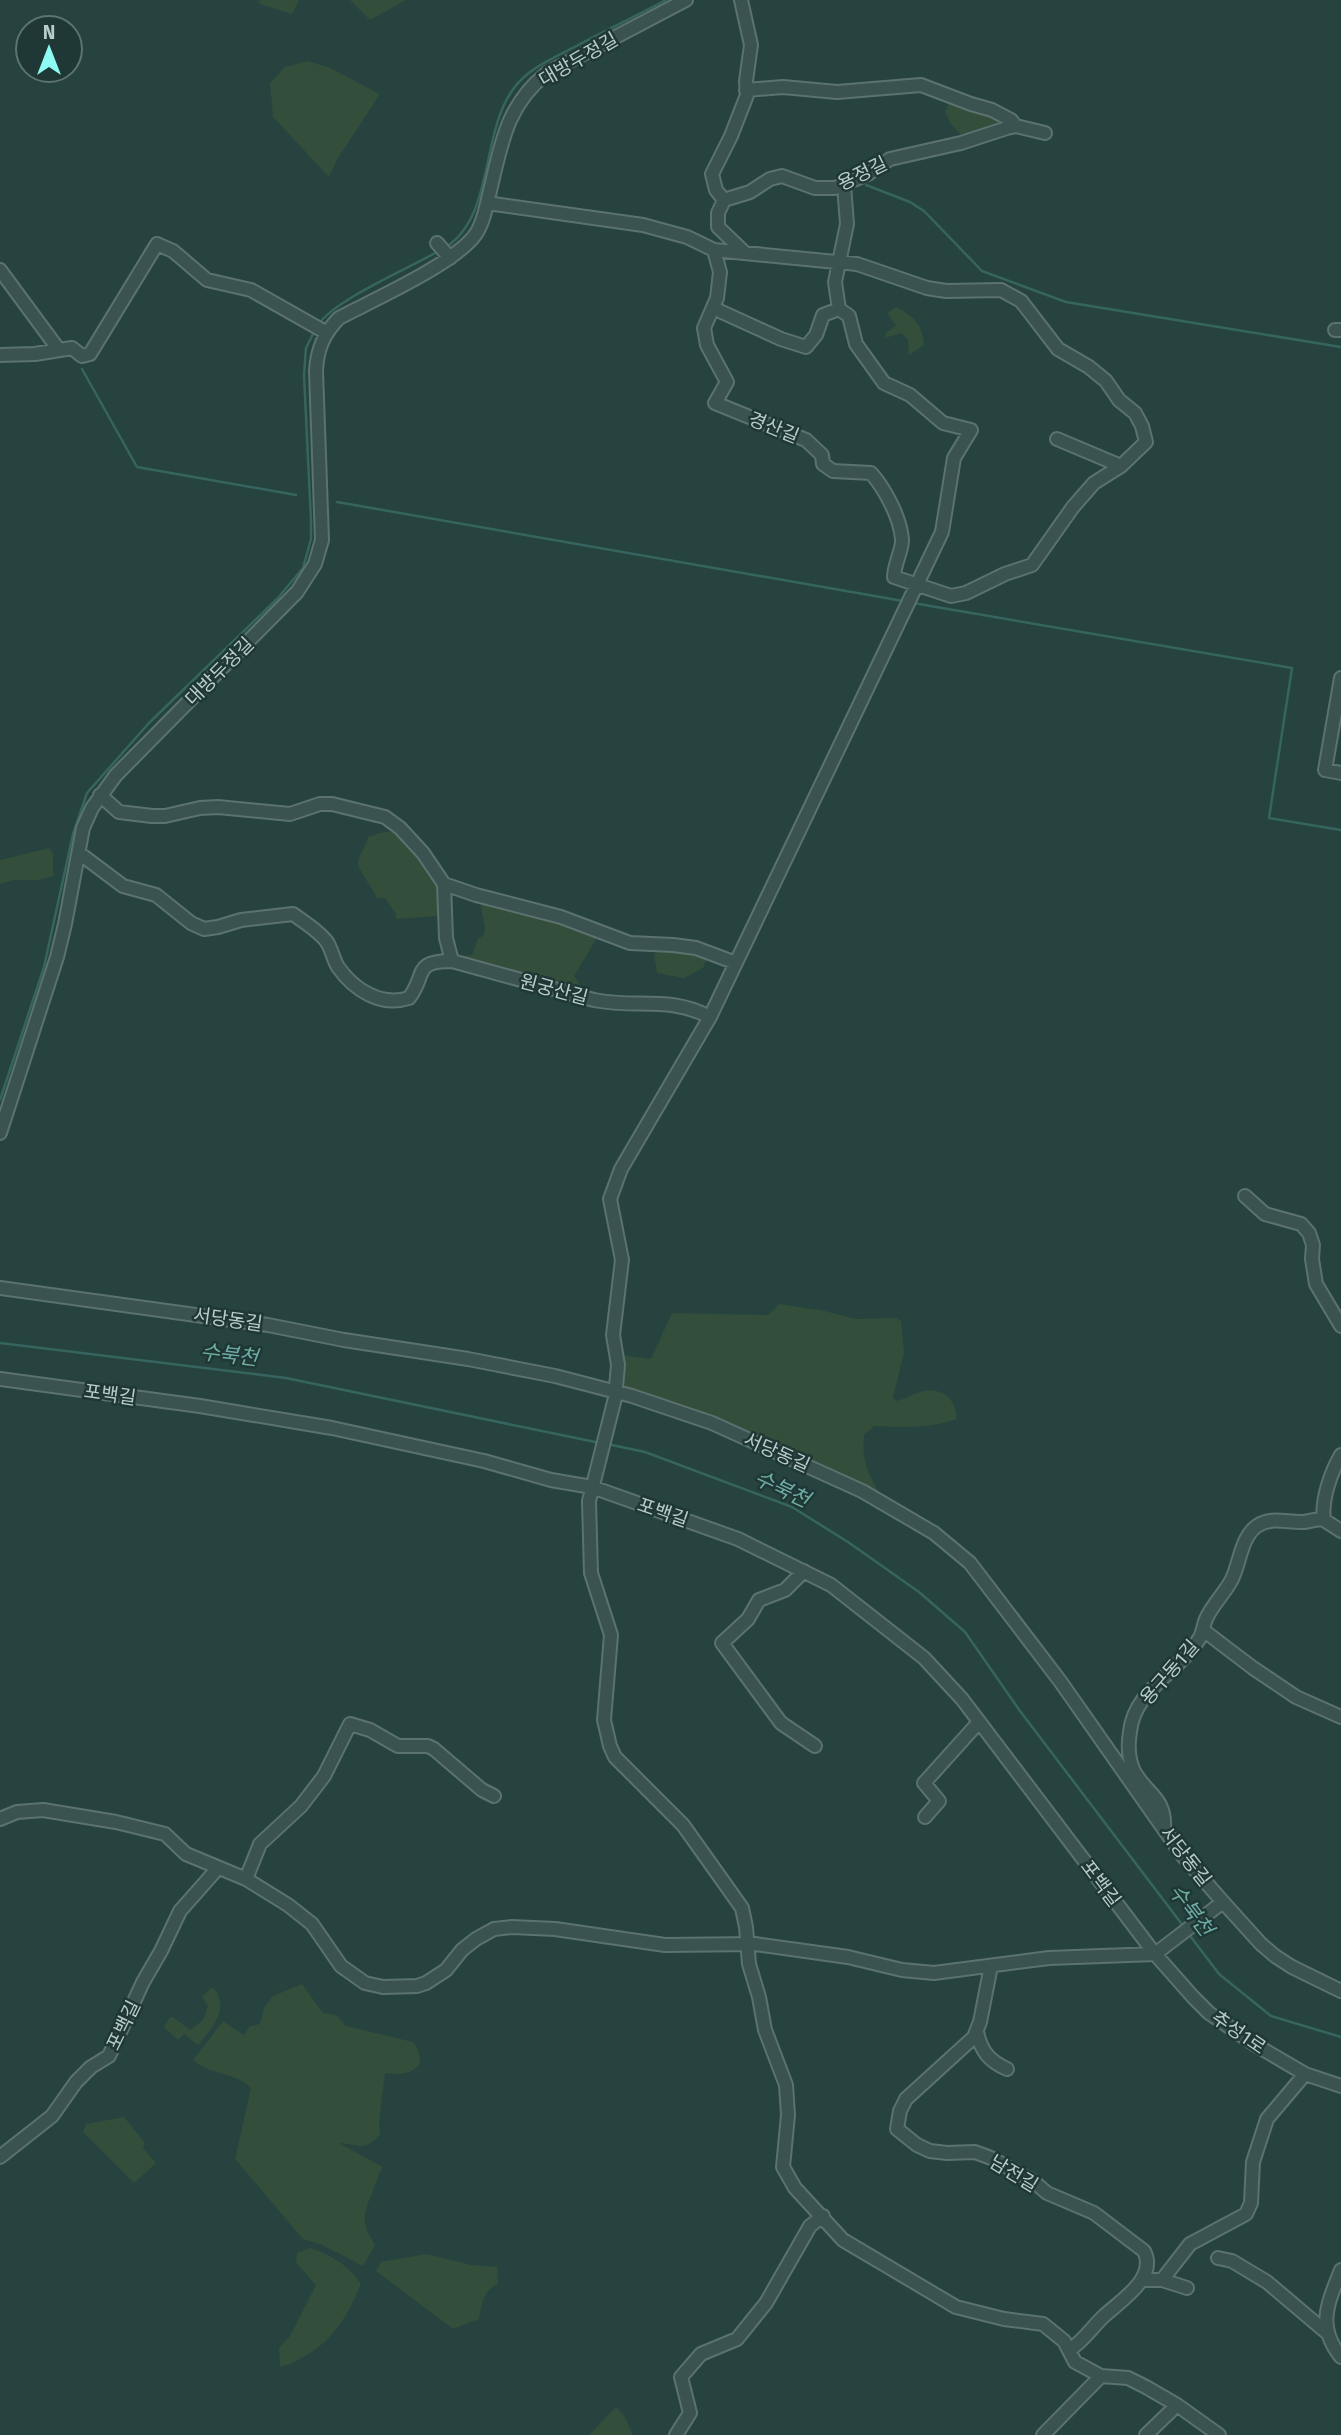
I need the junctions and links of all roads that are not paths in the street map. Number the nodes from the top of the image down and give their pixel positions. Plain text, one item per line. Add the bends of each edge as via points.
1 (686, 0) edge
2 (741, 0) edge
3 (746, 90) junction
4 (1016, 126) junction
5 (1045, 132) dead end
6 (844, 185) junction
7 (724, 200) junction
8 (487, 203) junction
9 (437, 243) dead end
10 (714, 250) junction
11 (745, 254) junction
12 (448, 256) junction
13 (841, 262) junction
14 (0, 270) edge
15 (713, 308) junction
16 (839, 309) junction
17 (320, 329) junction
18 (59, 350) junction
19 (0, 355) edge
20 (1057, 439) dead end
21 (1121, 466) junction
22 (911, 595) junction
23 (1341, 684) edge
24 (1341, 773) edge
25 (100, 795) junction
26 (79, 853) junction
27 (444, 884) junction
28 (452, 961) junction
29 (736, 963) junction
30 (710, 1017) junction
31 (0, 1133) edge
32 (1245, 1196) dead end
33 (0, 1288) edge
34 (1341, 1326) edge
35 (0, 1379) edge
36 (615, 1394) junction
37 (1341, 1455) edge
38 (593, 1484) junction
39 (1324, 1520) junction
40 (1341, 1531) edge
41 (804, 1571) junction
42 (1203, 1630) junction
43 (1341, 1717) edge
44 (979, 1722) junction
45 (815, 1746) dead end
46 (494, 1796) dead end
47 (925, 1817) dead end
48 (0, 1819) edge
49 (1164, 1828) junction
50 (218, 1868) junction
51 (246, 1879) junction
52 (1223, 1902) junction
53 (747, 1943) junction
54 (1158, 1952) junction
55 (990, 1966) junction
56 (1341, 1991) edge
57 (977, 2032) junction
58 (1007, 2069) dead end
59 (1305, 2074) junction
60 (1341, 2086) edge
61 (0, 2157) edge
62 (823, 2216) junction
63 (1218, 2258) dead end
64 (1341, 2270) edge
65 (1142, 2280) junction
66 (1162, 2280) junction
67 (1187, 2288) dead end
68 (1326, 2332) junction
69 (1069, 2350) junction
70 (1341, 2357) edge
71 (1101, 2376) junction
72 (1177, 2404) junction
73 (676, 2435) edge
74 (1043, 2435) edge
75 (1146, 2435) edge
76 (1219, 2435) edge

1 - 8 street, 대방두정길 via 547,73 528,89 510,116
2 - 3 street via 751,45
3 - 4 street via 783,87 837,92 920,85 992,110
3 - 7 street via 712,174
4 - 5 street, 용정길
4 - 6 street, 용정길 via 890,159
6 - 7 street, 용정길 via 816,188 782,176
6 - 13 street via 847,224
7 - 11 street via 718,227
8 - 10 street, 경산길 via 643,225
8 - 12 street, 대방두정길 via 475,236
9 - 12 street
10 - 11 street, 경산길
10 - 15 street, 경산길 via 720,272
11 - 13 street, 경산길
12 - 17 street, 대방두정길
13 - 16 street via 835,282
13 - 21 street, 경산길 via 927,288 995,288 1021,301 1058,349 1089,366 1135,413 1146,442
14 - 18 street
15 - 16 street via 806,346 816,335 823,314
15 - 22 street, 경산길 via 704,328 707,345 727,382 715,403 806,440 833,471 871,473 895,515 902,541 894,577
16 - 22 street via 849,316 856,344 884,383 910,395 943,423 971,430 954,458 942,532
17 - 18 street via 251,290 207,281 173,251 157,244 90,354 82,356 72,348
17 - 25 street, 대방두정길 via 316,371 322,522 315,564 297,592
18 - 19 street
20 - 21 street
21 - 22 street, 경산길 via 1094,482 1032,565 966,593
22 - 29 street
23 - 24 street via 1325,771
25 - 26 street, 대방두정길 via 83,828
25 - 27 street via 120,812 152,816 218,807 290,814 320,804 362,810 385,817 400,828
26 - 28 street via 123,886 156,895 204,929 293,914 326,941 350,982 369,995 400,1001 409,998 424,968
26 - 31 street, 대방두정길 via 57,957
27 - 28 street via 446,938
27 - 29 street via 561,917 630,943 696,948
28 - 30 street, 원궁산길 via 594,1000 672,1003
29 - 30 street
30 - 36 street via 621,1169 610,1199 622,1260 613,1335 618,1364
32 - 34 street via 1265,1214 1301,1224 1309,1233 1316,1284
33 - 36 street, 서당동길 via 268,1325 468,1359
35 - 38 street, 포백길 via 332,1428 551,1480
36 - 38 street
36 - 49 street, 서당동길 via 712,1423 772,1449 872,1496 934,1533 970,1563 996,1594
37 - 39 street via 1327,1492
38 - 41 street, 포백길 via 738,1539
38 - 53 street via 589,1501 591,1573 611,1635 604,1720 610,1746 623,1766 683,1825 737,1900
39 - 40 street
39 - 42 street, 용구동1길 via 1268,1521 1257,1526
41 - 44 street, 포백길 via 831,1585 903,1640
41 - 45 street via 785,1590 760,1600 748,1619 722,1643 781,1723
42 - 43 street, 용구동1길 via 1296,1697
42 - 49 street, 용구동1길 via 1137,1707 1130,1728 1132,1767 1158,1799
44 - 47 street via 924,1783 939,1801
44 - 54 street, 포백길
46 - 51 street via 431,1747 403,1747 350,1724 330,1766 307,1799 260,1844
48 - 50 street via 43,1810 141,1828 166,1834 186,1854
49 - 52 street, 서당동길
50 - 51 street
50 - 61 street, 포백길 via 180,1911 109,2056 76,2082 52,2116
51 - 53 street via 312,1924 334,1958 353,1976 383,1987 426,1983 476,1940 512,1927 665,1945
52 - 54 street
52 - 56 street, 서당동길 via 1275,1956
53 - 55 street via 921,1972
53 - 62 street via 765,2029 786,2085 783,2167 795,2188
54 - 55 street
54 - 59 street, 추성1로 via 1209,2012
55 - 57 street
57 - 58 street via 980,2047
57 - 65 street, 남전길 via 906,2099 897,2129 930,2151 984,2155 1047,2193 1094,2213 1144,2251 1147,2259
59 - 60 street, 추성1로
59 - 66 street via 1268,2119 1245,2214 1190,2244
62 - 69 street via 843,2240 956,2307 1043,2324 1057,2333
62 - 73 street via 810,2226 766,2303 737,2339 701,2354 681,2377 690,2413
63 - 68 street via 1268,2282
64 - 68 street via 1325,2320
65 - 66 street
65 - 69 street
66 - 67 street
68 - 70 street
69 - 71 street via 1075,2362
71 - 72 street via 1128,2378
71 - 74 street
72 - 75 street
72 - 76 street

